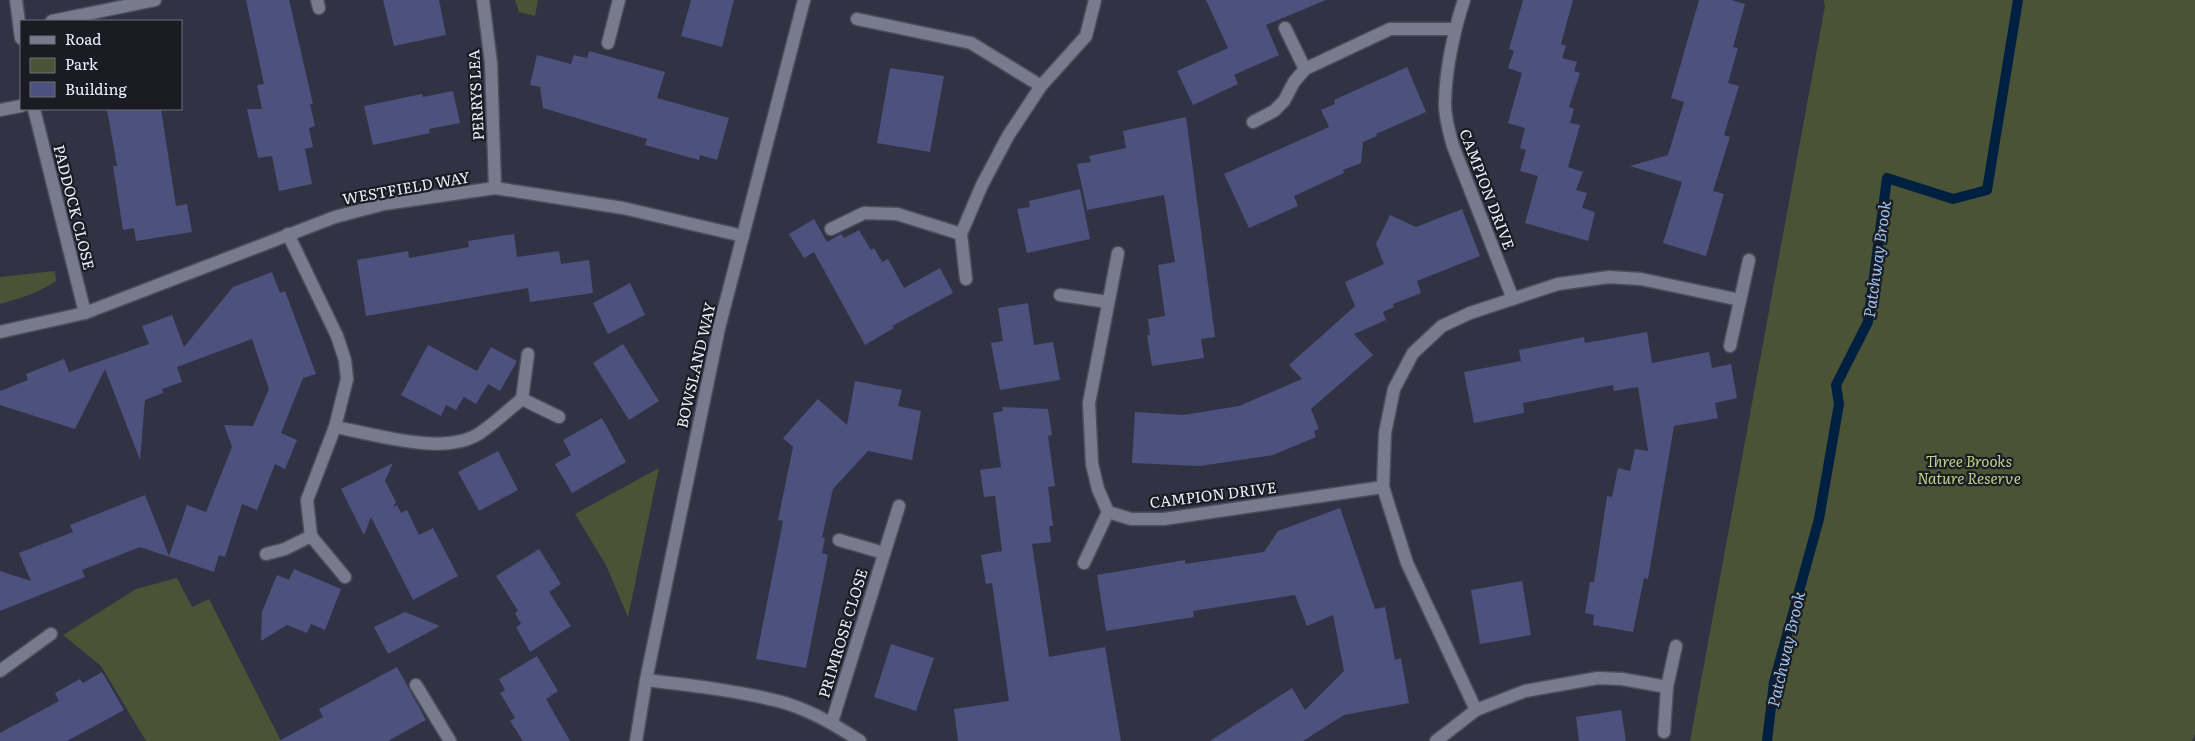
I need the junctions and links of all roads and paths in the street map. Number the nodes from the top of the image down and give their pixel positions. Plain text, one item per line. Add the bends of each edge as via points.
1 (16, 0) edge
2 (155, 0) edge
3 (483, 0) edge
4 (619, 0) edge
5 (804, 0) edge
6 (1095, 0) edge
7 (1464, 0) edge
8 (857, 19) dead end
9 (57, 20) edge
10 (20, 25) edge
11 (1285, 28) dead end
12 (1454, 30) junction
13 (608, 43) dead end
14 (1305, 70) junction
15 (1041, 86) junction
16 (20, 106) edge
17 (0, 110) edge
18 (34, 110) edge
19 (1253, 122) dead end
20 (495, 188) junction
21 (832, 229) dead end
22 (288, 234) junction
23 (961, 234) junction
24 (743, 236) junction
25 (1118, 253) dead end
26 (1749, 260) dead end
27 (966, 279) dead end
28 (1060, 295) dead end
29 (1513, 299) junction
30 (1740, 300) junction
31 (1108, 302) junction
32 (85, 313) junction
33 (0, 332) edge
34 (1730, 346) dead end
35 (528, 354) dead end
36 (522, 398) junction
37 (559, 417) dead end
38 (335, 427) junction
39 (1383, 488) junction
40 (899, 506) dead end
41 (1108, 512) junction
42 (310, 536) junction
43 (839, 540) dead end
44 (266, 554) dead end
45 (884, 554) junction
46 (1084, 563) dead end
47 (345, 576) dead end
48 (51, 634) dead end
49 (1676, 646) dead end
50 (0, 671) edge
51 (646, 680) junction
52 (416, 685) dead end
53 (1667, 687) junction
54 (1476, 710) junction
55 (832, 722) junction
56 (1664, 732) dead end
57 (450, 741) edge
58 (636, 741) edge
59 (860, 741) edge
60 (1436, 741) edge

1 - 10 street
2 - 9 street
3 - 20 street, PERRYS LEA via 491,63
4 - 13 street
5 - 24 street, BOWSLAND WAY
6 - 15 street via 1086,36
7 - 12 street, CAMPION DRIVE
8 - 15 street via 971,44
11 - 14 street
12 - 14 street via 1390,29
12 - 29 street, CAMPION DRIVE via 1445,104 1447,127
14 - 19 street via 1274,111
15 - 23 street via 1008,136
16 - 17 street
18 - 32 street, PADDOCK CLOSE
20 - 22 street, WESTFIELD WAY via 384,204 335,216
20 - 24 street, WESTFIELD WAY via 623,208
21 - 23 street via 864,213 898,214
22 - 32 street, WESTFIELD WAY
22 - 38 street via 338,336 345,360 346,379
23 - 27 street
24 - 51 street, BOWSLAND WAY via 719,328
25 - 31 street
26 - 30 street
28 - 31 street
29 - 30 street via 1558,284 1609,277 1641,279
29 - 39 street via 1442,326 1413,353 1394,389 1384,433
30 - 34 street
31 - 41 street via 1089,403 1092,464 1098,490
32 - 33 street, WESTFIELD WAY
35 - 36 street
36 - 37 street
36 - 38 street via 479,434 453,444 428,444
38 - 42 street via 307,500
39 - 41 street, CAMPION DRIVE via 1164,519 1131,519
39 - 54 street via 1407,563
40 - 45 street, PRIMROSE CLOSE
41 - 46 street
42 - 44 street via 285,549
42 - 47 street
43 - 45 street, PRIMROSE CLOSE
45 - 55 street, PRIMROSE CLOSE
48 - 50 street
49 - 53 street
51 - 55 street via 776,700
51 - 58 street, BOWSLAND WAY
52 - 57 street
53 - 54 street via 1598,678 1524,691
53 - 56 street
54 - 60 street
55 - 59 street

